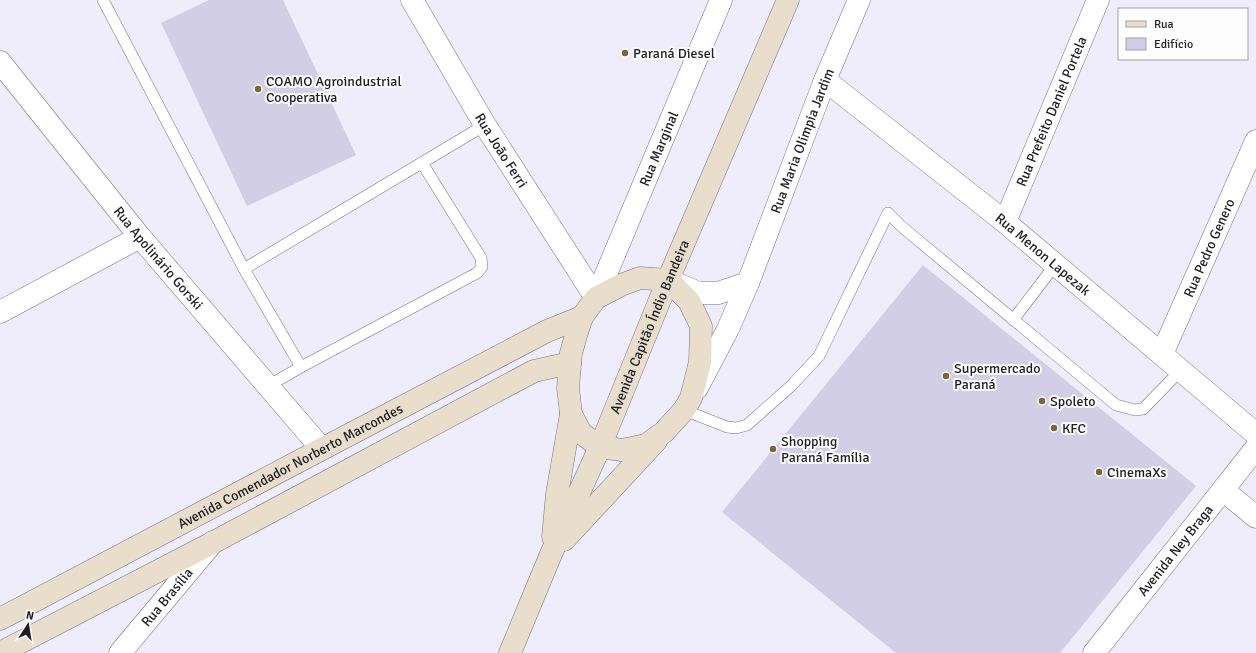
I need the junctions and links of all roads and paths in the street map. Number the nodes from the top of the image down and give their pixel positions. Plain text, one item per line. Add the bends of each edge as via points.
1 (103, 0) edge
2 (412, 0) edge
3 (721, 0) edge
4 (788, 0) edge
5 (859, 0) edge
6 (1098, 0) edge
7 (0, 62) edge
8 (825, 80) junction
9 (485, 125) junction
10 (1256, 141) edge
11 (422, 163) junction
12 (1005, 222) junction
13 (140, 237) junction
14 (1055, 265) junction
15 (244, 270) junction
16 (668, 280) junction
17 (748, 283) junction
18 (596, 298) junction
19 (0, 312) edge
20 (582, 317) junction
21 (1013, 320) junction
22 (1162, 354) junction
23 (570, 363) junction
24 (301, 367) junction
25 (1180, 370) junction
26 (268, 386) junction
27 (688, 404) junction
28 (571, 414) junction
29 (664, 432) junction
30 (1256, 434) edge
31 (600, 447) junction
32 (1256, 448) edge
33 (322, 449) junction
34 (1223, 490) junction
35 (1256, 517) edge
36 (214, 542) junction
37 (551, 554) junction
38 (0, 619) edge
39 (0, 653) edge
40 (120, 653) edge
41 (510, 653) edge
42 (1094, 653) edge

1 - 15 lane
2 - 9 street, Rua João Ferri
3 - 18 street, Rua Marginal
4 - 16 street, Avenida Capitão Índio Bandeira
5 - 8 street, Rua Maria Olimpia Jardim
6 - 12 street, Rua Prefeito Daniel Portela
7 - 13 street, Rua Apolinário Gorski
8 - 12 street, Rua Menon Lapezak
8 - 17 street, Rua Maria Olimpia Jardim
9 - 11 lane
9 - 18 street, Rua João Ferri
10 - 22 street, Rua Pedro Genero
11 - 15 lane
11 - 24 lane via 481,258 482,267 477,273
12 - 14 street, Rua Menon Lapezak
13 - 19 street
13 - 26 street, Rua Apolinário Gorski
14 - 21 lane
14 - 22 street, Rua Menon Lapezak
15 - 24 lane
16 - 17 street via 699,293 718,293
16 - 18 street via 640,278
16 - 27 street via 689,301 701,326 700,362
16 - 31 street, Avenida Capitão Índio Bandeira
17 - 27 street, Rua Maria Olimpia Jardim via 728,329
18 - 20 street
20 - 23 street
20 - 33 street, Avenida Comendador Norberto Marcondes via 547,331
21 - 25 lane via 1116,405 1143,410
21 - 27 lane via 900,226 888,213 819,356 791,386 747,425 736,428 727,427
22 - 25 street, Rua Menon Lapezak
23 - 28 street via 568,388
23 - 36 street via 534,371
24 - 26 lane
25 - 30 street, Rua Menon Lapezak
26 - 33 street, Rua Apolinário Gorski
27 - 29 street
28 - 31 street via 581,433
28 - 37 street via 557,494
29 - 31 street via 646,445 622,450
29 - 37 street
31 - 37 street, Avenida Capitão Índio Bandeira
32 - 34 street, Avenida Ney Braga
33 - 38 street, Avenida Comendador Norberto Marcondes
34 - 35 street
34 - 42 street, Avenida Ney Braga
36 - 39 street
36 - 40 street, Rua Brasília
37 - 41 street, Avenida Capitão Índio Bandeira

